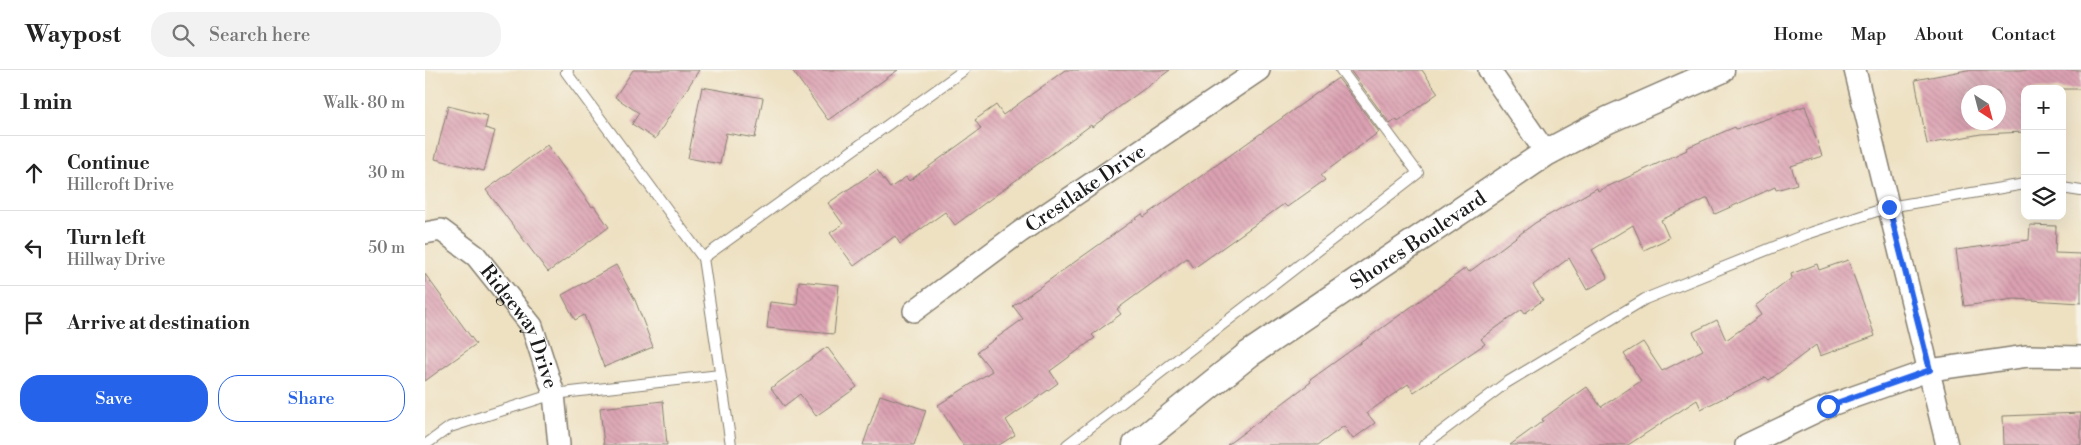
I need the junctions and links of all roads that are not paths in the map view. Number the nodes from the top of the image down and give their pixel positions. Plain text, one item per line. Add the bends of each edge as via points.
1 (964, 70) edge
2 (1259, 70) edge
3 (1341, 70) edge
4 (1489, 70) edge
5 (1721, 70) edge
6 (1855, 70) edge
7 (566, 71) edge
8 (1546, 153) junction
9 (2021, 185) edge
10 (2066, 189) edge
11 (2081, 191) edge
12 (1889, 207) junction
13 (433, 232) edge
14 (703, 258) junction
15 (914, 311) dead end
16 (2081, 357) edge
17 (1930, 370) junction
18 (721, 375) junction
19 (554, 394) junction
20 (425, 445) edge
21 (559, 445) edge
22 (731, 445) edge
23 (1067, 445) edge
24 (1136, 445) edge
25 (1424, 445) edge
26 (1746, 445) edge
27 (1947, 445) edge

1 - 14 lane
2 - 15 street, Crestlake Drive via 1020,232
3 - 23 lane via 1418,173
4 - 8 street
5 - 8 street, Shores Boulevard via 1608,120
6 - 12 street
7 - 14 lane
8 - 24 street, Shores Boulevard via 1249,354
9 - 12 lane
10 - 11 lane
12 - 17 street
12 - 25 lane via 1803,235 1645,299 1506,383
13 - 19 street, Ridgeway Drive via 477,256 532,326
14 - 18 lane
16 - 17 street via 2027,356
17 - 26 street via 1828,406
17 - 27 street
18 - 19 lane
18 - 22 lane
19 - 20 lane via 450,427
19 - 21 street, Ridgeway Drive

